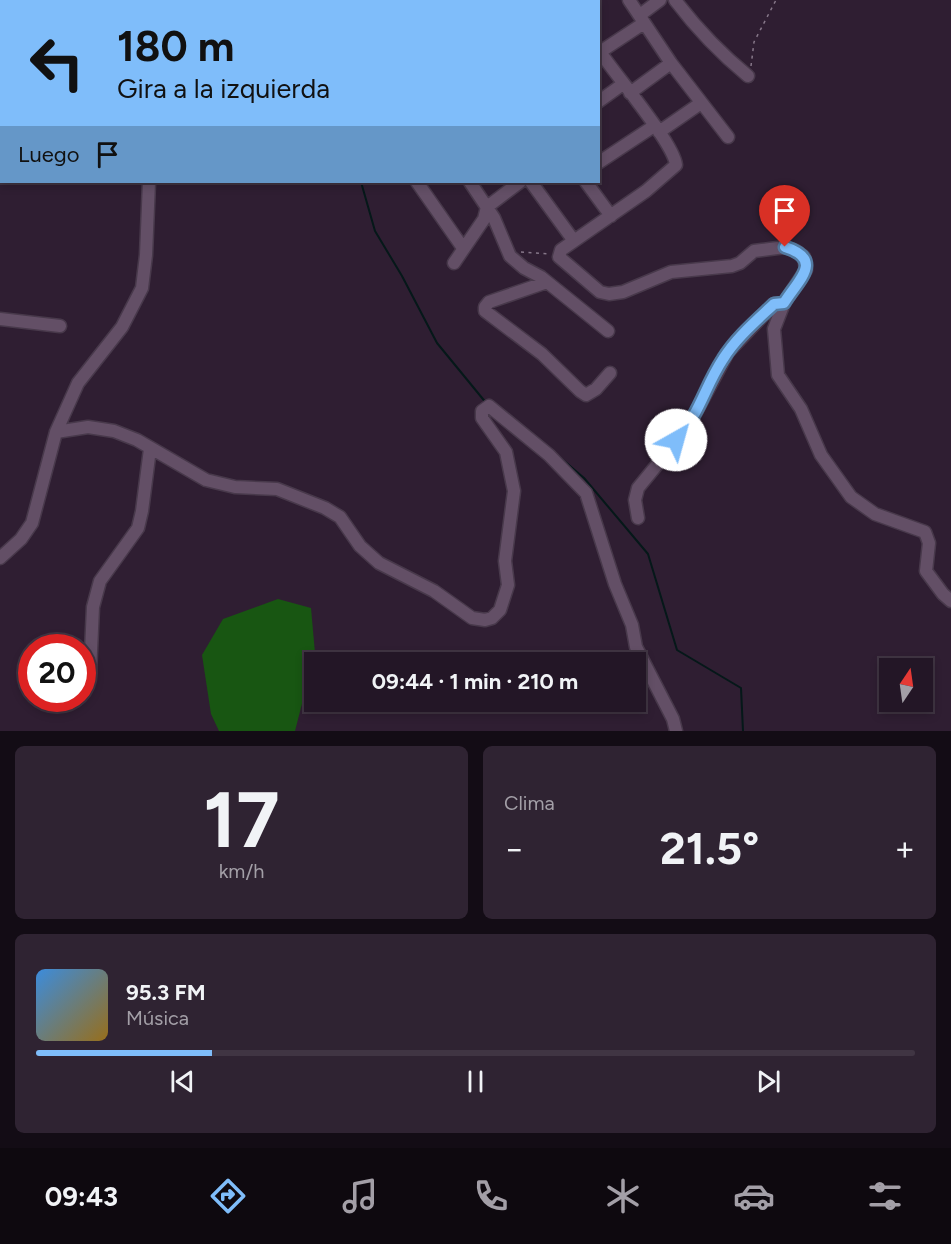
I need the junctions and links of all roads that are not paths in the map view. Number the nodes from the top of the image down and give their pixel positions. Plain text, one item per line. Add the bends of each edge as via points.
1 (629, 0) edge
2 (660, 0) edge
3 (681, 2) edge
4 (642, 19) junction
5 (600, 49) edge
6 (600, 51) edge
7 (672, 63) junction
8 (748, 76) road end
9 (627, 88) junction
10 (600, 101) edge
11 (700, 103) junction
12 (657, 129) junction
13 (728, 137) dead end
14 (600, 162) edge
15 (148, 183) edge
16 (418, 183) edge
17 (472, 183) edge
18 (519, 183) edge
19 (532, 183) edge
20 (587, 183) edge
21 (487, 207) junction
22 (611, 216) junction
23 (574, 242) junction
24 (463, 248) junction
25 (454, 263) dead end
26 (547, 282) junction
27 (784, 303) junction
28 (0, 319) edge
29 (60, 326) dead end
30 (608, 331) dead end
31 (610, 373) dead end
32 (56, 432) junction
33 (150, 449) junction
34 (638, 518) dead end
35 (0, 558) edge
36 (951, 601) edge
37 (92, 634) edge
38 (676, 731) edge

1 - 4 street
2 - 4 street
3 - 8 street via 696,29
4 - 5 street
4 - 7 street
6 - 9 street
7 - 9 street
7 - 11 street
9 - 10 street
9 - 12 street
11 - 12 street
11 - 13 street
12 - 14 street
12 - 22 street via 675,160 673,169
15 - 32 street via 142,288 122,327 78,383
16 - 24 street
17 - 21 street
18 - 21 street
19 - 23 street
20 - 22 street
21 - 24 street via 484,219
21 - 26 street via 510,256
22 - 23 street
23 - 27 street via 559,255 600,292 615,295 671,272 732,266 754,251 785,247 799,253 807,265
24 - 25 street
26 - 30 street
26 - 31 street via 489,303 485,311 586,394
27 - 34 street via 774,304 723,359 695,417 638,488
27 - 36 street via 774,329 776,371 801,409 822,455 861,506 925,532 929,543 926,571
28 - 29 street
32 - 33 street via 101,428 137,440
32 - 35 street via 32,523
33 - 37 street via 138,528 100,581
33 - 38 street via 206,480 277,489 326,508 340,517 360,546 379,563 434,591 472,618 485,620 500,610 508,585 505,561 514,498 506,452 482,418 482,411 489,406 549,455 586,493 636,647

